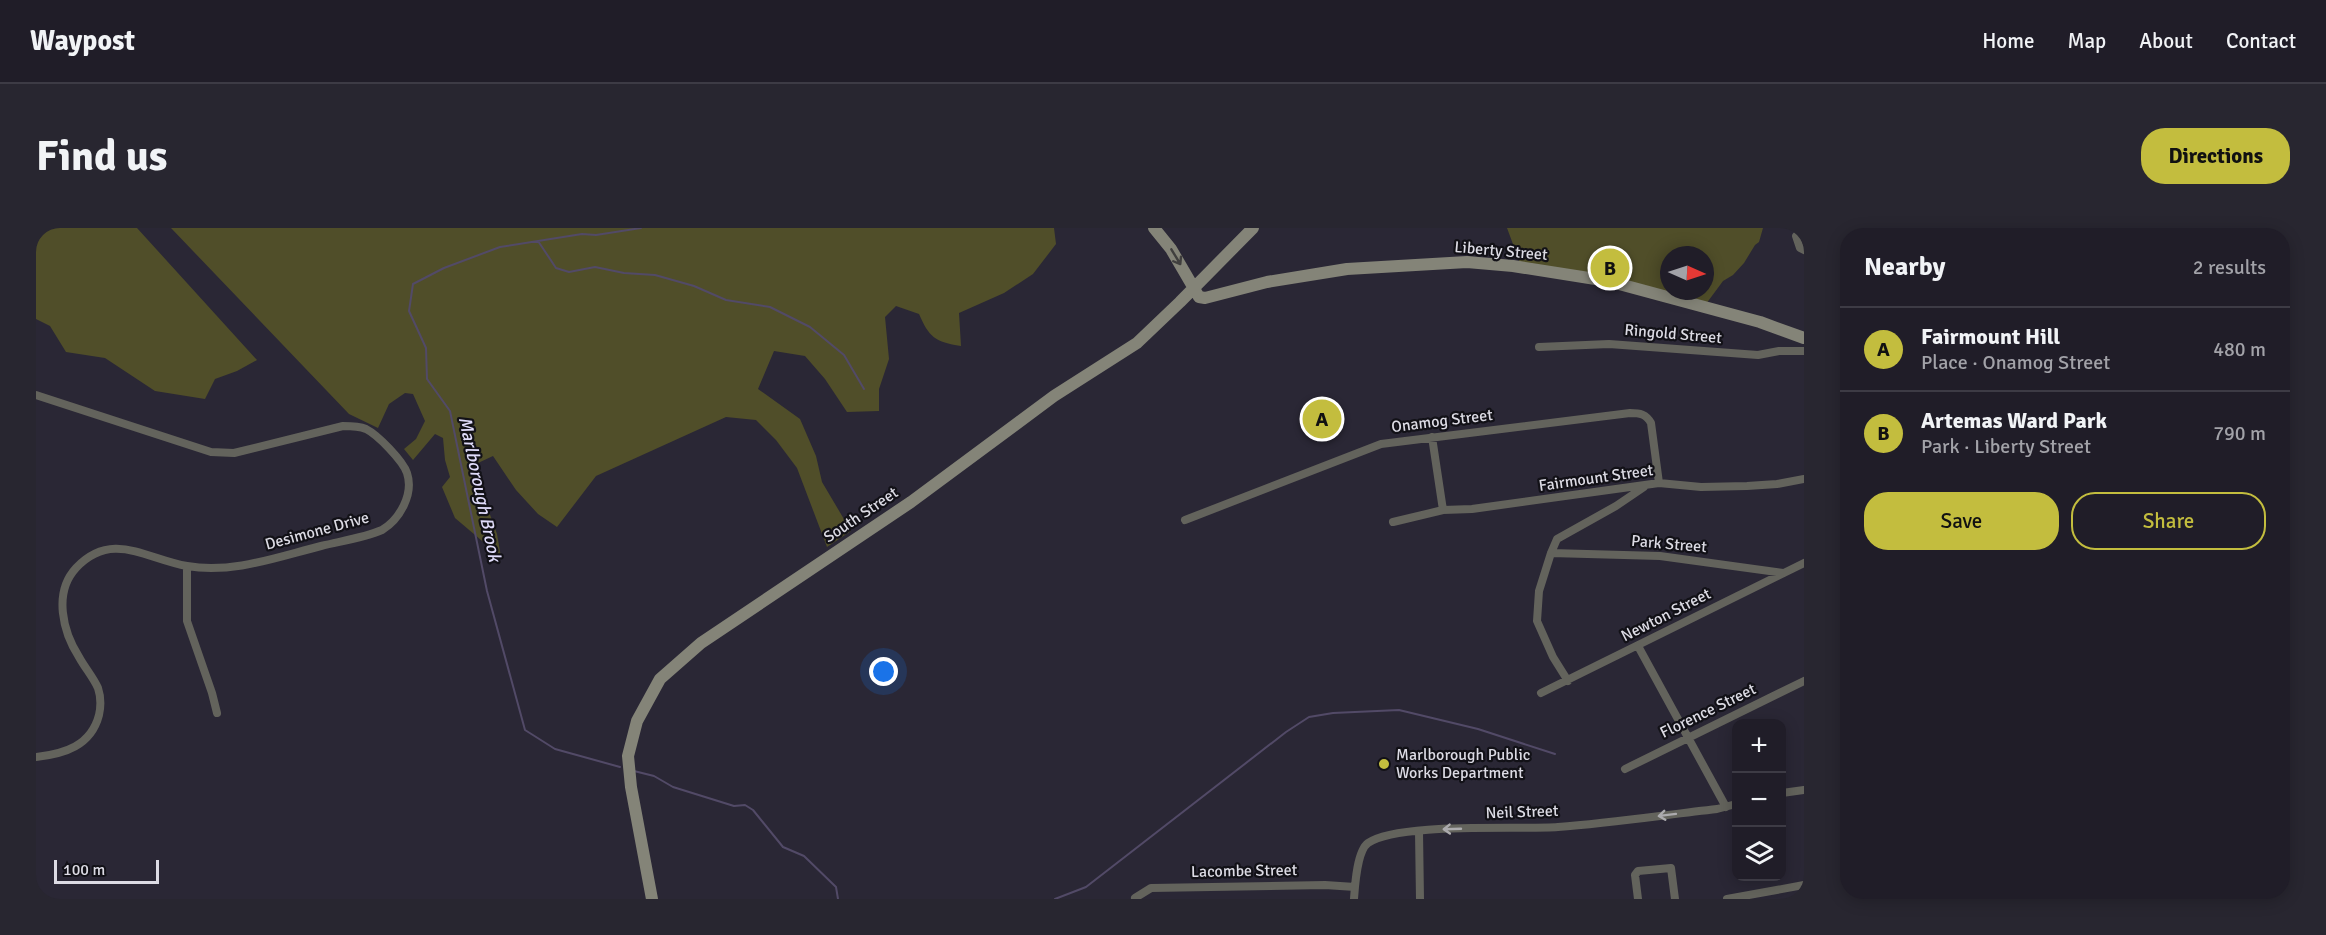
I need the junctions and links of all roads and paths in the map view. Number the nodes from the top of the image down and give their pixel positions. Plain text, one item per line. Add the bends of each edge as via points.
1 (1154, 228) edge
2 (1253, 228) edge
3 (1804, 228) edge
4 (1804, 250) edge
5 (1194, 288) junction
6 (1804, 338) edge
7 (1539, 347) dead end
8 (1804, 351) edge
9 (36, 395) edge
10 (1432, 437) junction
11 (1804, 479) edge
12 (1659, 483) junction
13 (1647, 485) junction
14 (1443, 510) junction
15 (1185, 520) dead end
16 (1393, 522) dead end
17 (1551, 553) junction
18 (1804, 563) edge
19 (187, 566) junction
20 (1783, 573) junction
21 (1638, 646) junction
22 (1568, 681) junction
23 (1804, 681) edge
24 (1541, 693) dead end
25 (217, 713) dead end
26 (1688, 738) junction
27 (36, 757) edge
28 (1624, 769) dead end
29 (1804, 790) edge
30 (1786, 792) edge
31 (1732, 805) edge
32 (1725, 807) junction
33 (1419, 832) junction
34 (1804, 885) edge
35 (1355, 886) junction
36 (1135, 898) edge
37 (652, 899) edge
38 (1354, 899) edge
39 (1420, 899) edge
40 (1638, 899) edge
41 (1676, 899) edge
42 (1728, 899) edge

1 -> 5 main road
2 - 5 main road, South Street
3 - 4 street via 1796,237
5 - 6 main road, Liberty Street via 1199,297 1205,298 1267,282 1347,269 1467,262 1608,281 1760,322
5 - 37 main road, South Street via 1120,355 701,643 660,679 637,721 628,756
7 - 8 street, Ringold Street via 1609,344 1758,355
9 - 19 street, Desimone Drive via 211,452 234,453 343,426 362,428 378,438 406,470 409,482 405,501 391,524 376,532 231,568
10 - 12 street, Onamog Street via 1640,413 1648,417 1653,430
10 - 14 street
10 - 15 street, Onamog Street via 1381,444
11 - 12 street, Fairmount Street via 1747,486
12 - 13 street, Fairmount Street
13 - 14 street, Fairmount Street
13 - 17 street via 1557,539
14 - 16 street, Fairmount Street
17 - 20 street, Park Street via 1660,556
17 - 22 street via 1539,591 1538,621 1552,657
18 - 20 street, Newton Street
19 - 25 street via 186,621
19 - 27 street, Desimone Drive via 119,548 91,556 73,572 63,594 64,621 77,654 97,687 100,712 82,744 58,754
20 - 21 street, Newton Street
21 - 22 street, Newton Street
21 - 26 street
22 - 24 street, Newton Street
23 - 26 street, Florence Street
26 - 28 street, Florence Street
26 - 32 street
29 - 30 street
31 - 32 street, Neil Street
32 -> 33 street, Neil Street via 1557,827
33 - 35 street, Neil Street via 1368,843 1361,852
33 - 39 street
34 - 42 street
35 - 36 street, Lacombe Street via 1151,888
35 - 38 street, Neil Street
40 - 41 street via 1638,870 1671,868

